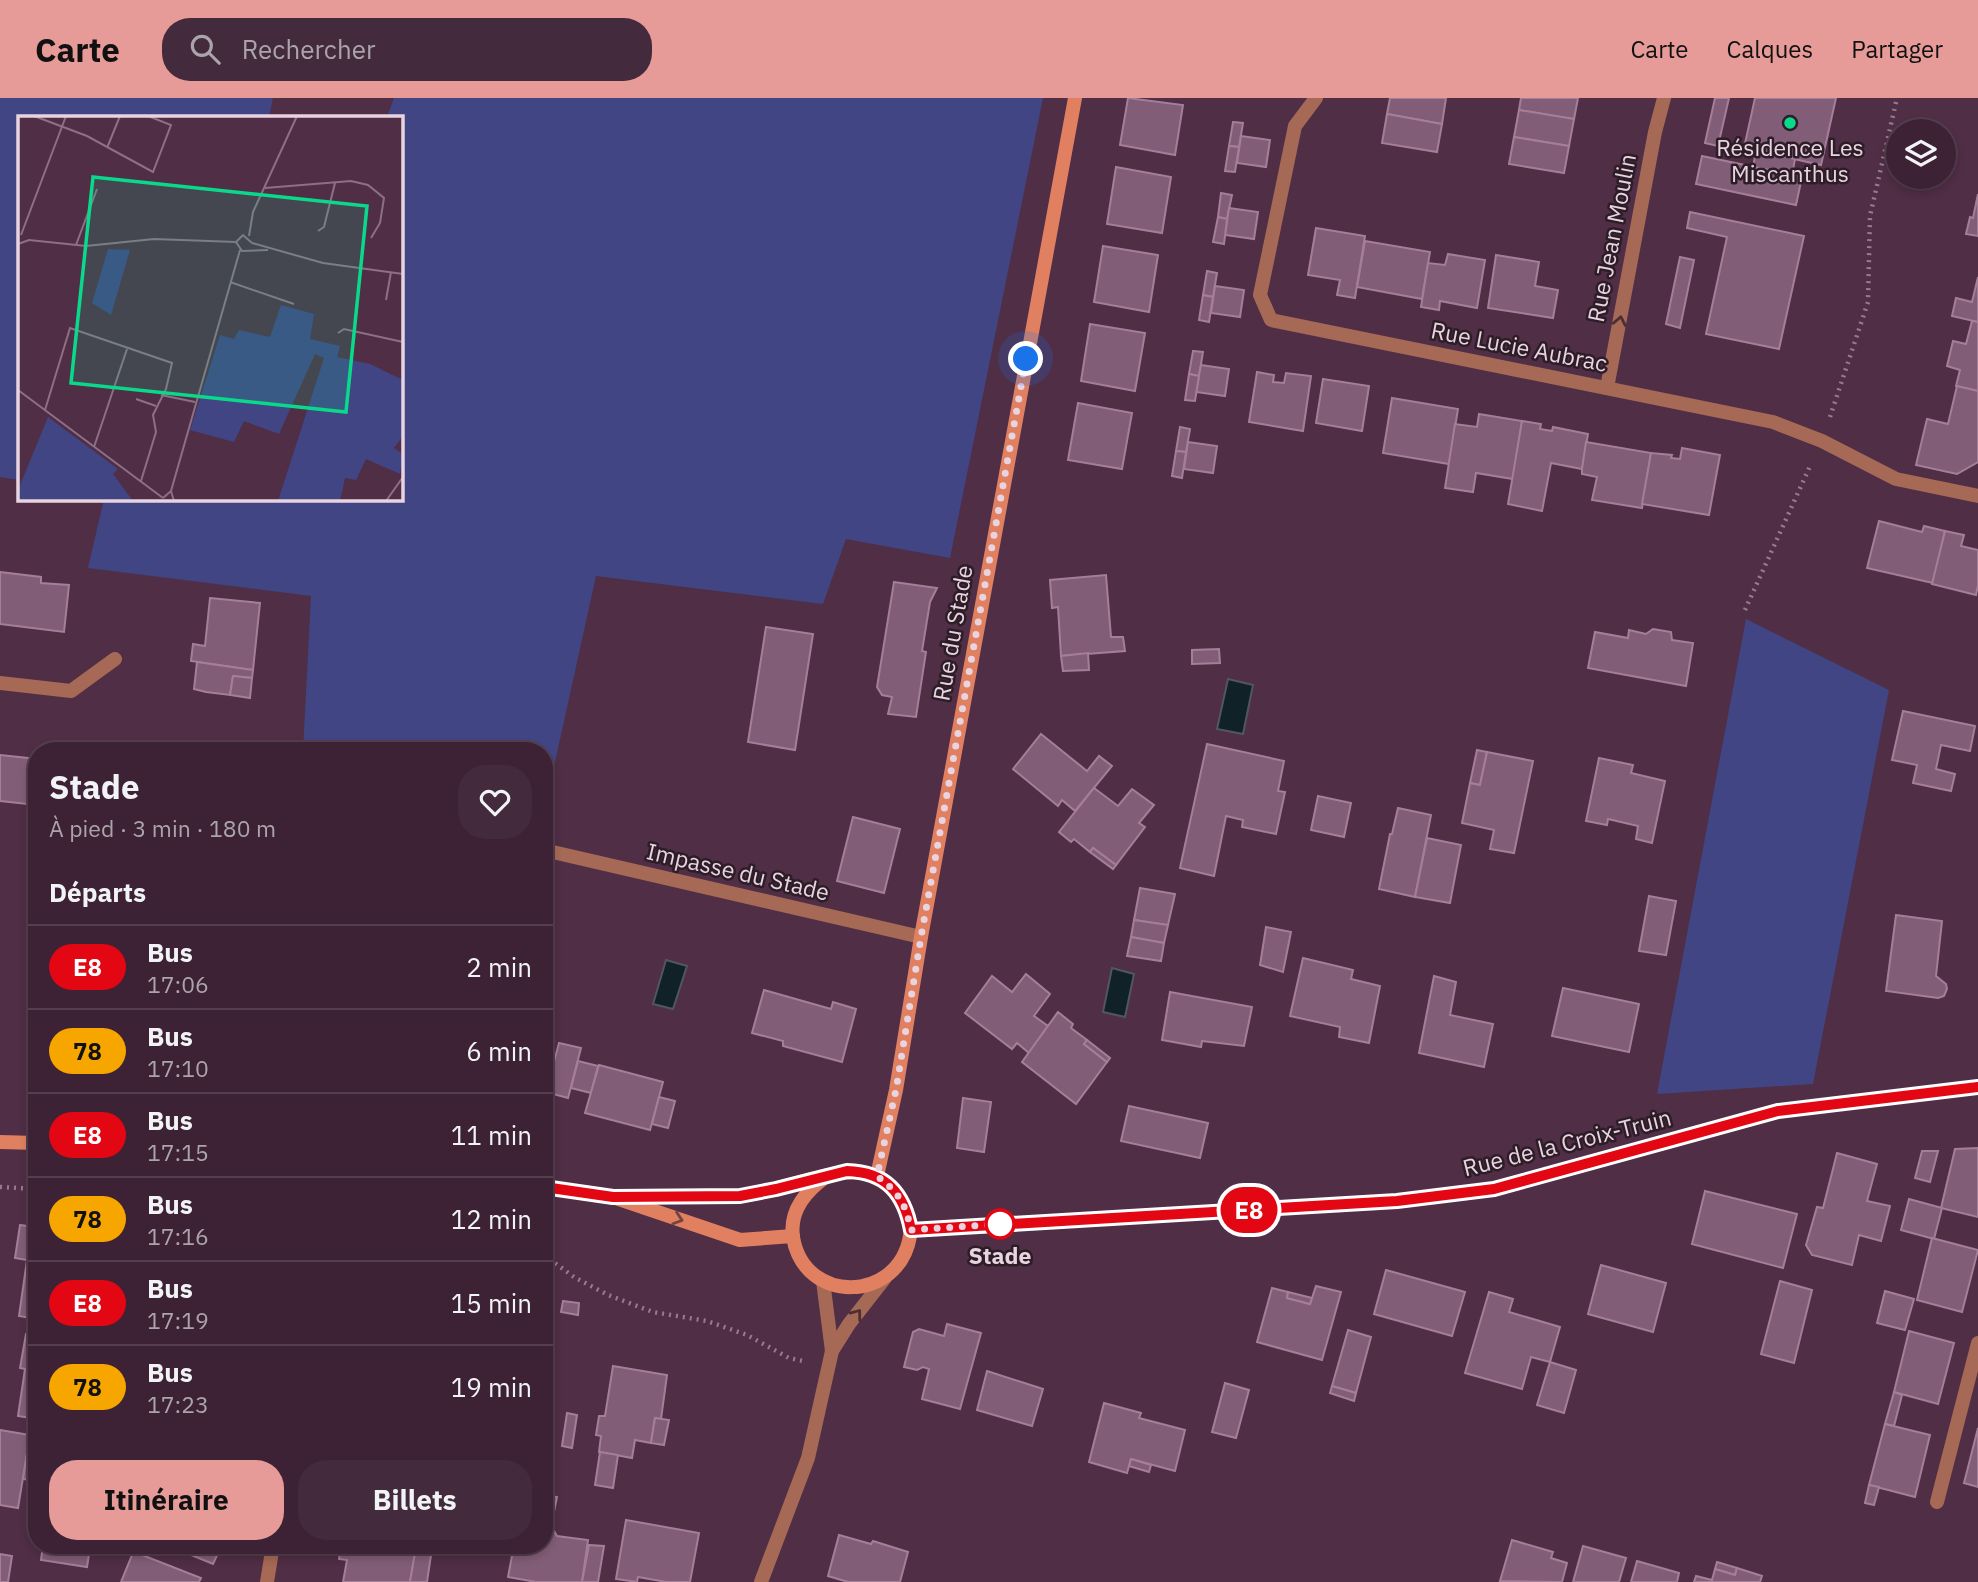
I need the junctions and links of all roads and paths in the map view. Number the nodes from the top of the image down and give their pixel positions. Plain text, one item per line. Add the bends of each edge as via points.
1 (1075, 98) edge
2 (1316, 98) edge
3 (1664, 98) edge
4 (1897, 98) edge
5 (1607, 388) junction
6 (1822, 441) junction
7 (1978, 496) edge
8 (1745, 610) dead end
9 (115, 659) dead end
10 (0, 683) edge
11 (553, 852) edge
12 (921, 937) junction
13 (1978, 1087) edge
14 (0, 1142) edge
15 (28, 1143) edge
16 (827, 1176) junction
17 (877, 1176) junction
18 (0, 1187) edge
19 (553, 1188) edge
20 (28, 1189) edge
21 (613, 1197) junction
22 (911, 1230) junction
23 (793, 1236) junction
24 (553, 1262) edge
25 (885, 1278) junction
26 (823, 1281) junction
27 (1978, 1343) edge
28 (832, 1351) junction
29 (828, 1367) junction
30 (1937, 1502) dead end
31 (272, 1554) edge
32 (267, 1582) edge
33 (761, 1582) edge

1 - 12 main road, Rue du Stade
2 - 5 street, Rue Lucie Aubrac via 1295,127 1260,295 1271,320
5 -> 3 street, Rue Jean Moulin
4 - 6 path via 1870,216 1868,303
5 - 6 street, Rue Lucie Aubrac via 1773,422
6 - 7 street, Rue Lucie Aubrac via 1896,479
6 - 8 path
9 - 10 street via 71,691
11 - 12 street, Impasse du Stade
12 - 17 main road, Rue du Stade
13 - 22 main road, Rue de la Croix-Truin via 1778,1111 1494,1189 1397,1201
14 - 15 main road
16 - 17 main road via 847,1171
16 - 21 main road via 740,1196
16 - 23 main road via 799,1203
17 - 22 main road via 897,1192
18 - 20 path
19 - 21 main road
21 -> 23 main road via 740,1240
22 - 25 main road via 899,1264
23 - 26 main road via 799,1256
24 - 29 path via 574,1277 653,1312 707,1321 747,1335 789,1358
25 - 26 main road via 863,1287
28 -> 25 street
26 - 28 street
27 - 30 street
28 - 29 street
29 - 33 street via 808,1458
31 - 32 street

